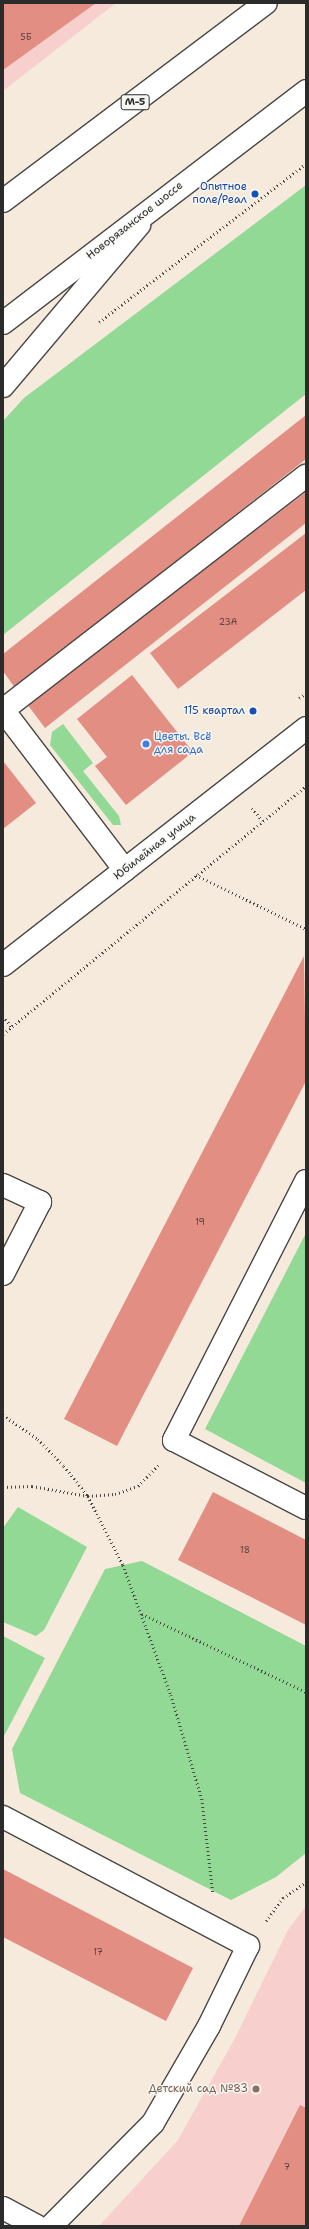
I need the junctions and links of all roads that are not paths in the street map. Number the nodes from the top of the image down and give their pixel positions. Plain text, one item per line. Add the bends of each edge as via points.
1 (266, 3) edge
2 (306, 91) edge
3 (3, 201) edge
4 (157, 203) junction
5 (3, 323) edge
6 (3, 386) edge
7 (306, 476) edge
8 (3, 710) edge
9 (306, 728) edge
10 (125, 870) junction
11 (3, 965) edge
12 (306, 1181) edge
13 (3, 1185) edge
14 (3, 1274) edge
15 (306, 1508) edge
16 (3, 1817) edge
17 (3, 2208) edge
18 (37, 2226) edge
19 (51, 2226) edge

1 - 3 main road, М-5
2 - 4 main road, Новорязанское шоссе
4 - 5 main road, Новорязанское шоссе
4 - 6 main road
7 - 8 main road
8 - 10 main road
9 - 10 main road, Юбилейная улица
10 - 11 main road, Юбилейная улица
12 - 15 main road via 174,1440
13 - 14 main road via 40,1202
16 - 19 main road via 248,1946 209,2026 152,2123
17 - 18 main road

